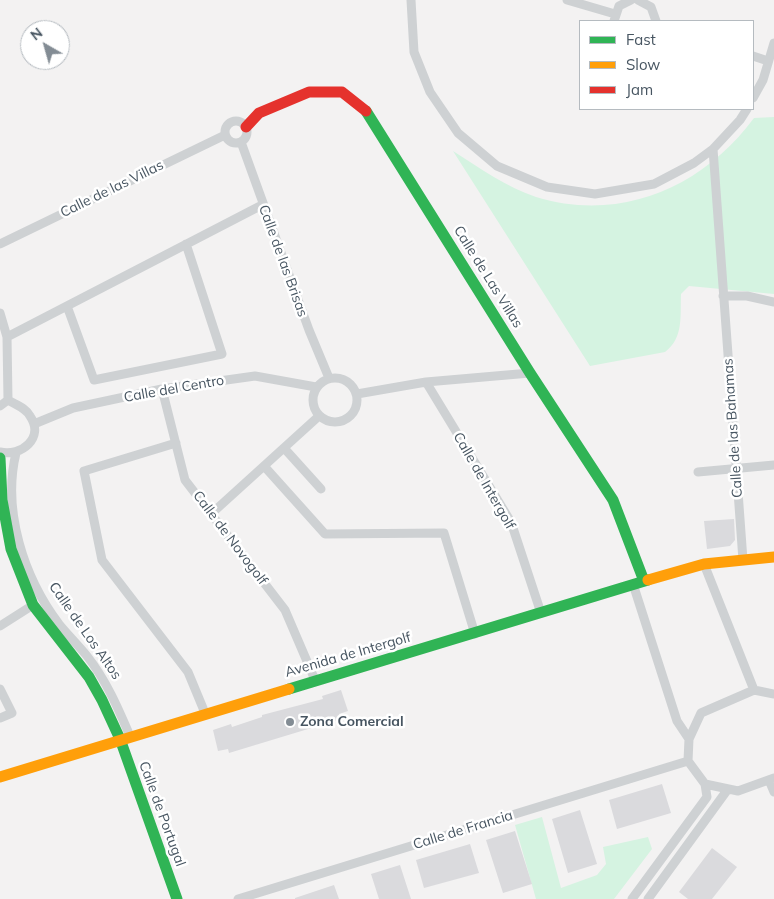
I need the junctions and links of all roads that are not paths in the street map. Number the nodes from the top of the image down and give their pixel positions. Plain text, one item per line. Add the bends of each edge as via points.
1 (411, 0) edge
2 (566, 0) edge
3 (631, 0) edge
4 (640, 0) edge
5 (614, 18) edge
6 (656, 20) edge
7 (774, 43) edge
8 (754, 56) edge
9 (768, 60) junction
10 (754, 96) edge
11 (746, 110) edge
12 (246, 127) junction
13 (225, 135) junction
14 (241, 142) junction
15 (713, 149) junction
16 (262, 205) junction
17 (0, 244) edge
18 (186, 244) junction
19 (723, 296) junction
20 (774, 302) edge
21 (67, 306) junction
22 (0, 313) edge
23 (7, 337) junction
24 (530, 373) junction
25 (330, 378) junction
26 (426, 382) junction
27 (316, 388) junction
28 (162, 389) junction
29 (357, 394) junction
30 (2, 402) edge
31 (319, 416) junction
32 (34, 424) junction
33 (176, 443) junction
34 (284, 448) junction
35 (0, 452) edge
36 (16, 453) junction
37 (0, 458) edge
38 (264, 466) junction
39 (774, 466) edge
40 (736, 469) junction
41 (698, 472) dead end
42 (320, 490) dead end
43 (211, 514) junction
44 (774, 557) edge
45 (743, 560) junction
46 (704, 564) junction
47 (639, 583) junction
48 (32, 606) junction
49 (541, 613) junction
50 (0, 626) edge
51 (475, 634) junction
52 (315, 680) junction
53 (0, 688) edge
54 (754, 690) junction
55 (774, 694) edge
56 (205, 713) junction
57 (0, 718) edge
58 (125, 737) junction
59 (689, 739) junction
60 (688, 762) junction
61 (0, 777) edge
62 (772, 779) edge
63 (705, 784) junction
64 (728, 789) junction
65 (774, 792) edge
66 (177, 899) edge
67 (238, 899) edge
68 (632, 899) edge
69 (648, 899) edge

1 - 15 street via 414,52 430,92 458,133 497,166 547,186 596,194 654,184
2 - 5 street
3 - 5 street via 620,6
4 - 6 street via 651,7
7 - 9 street
8 - 9 street
9 - 10 street via 763,80
11 - 15 street
12 - 13 street via 240,122 232,122 226,127
12 - 14 street via 246,136
12 - 24 street, Calle de Las Villas via 258,113 308,92 342,92 368,113
13 - 14 street via 230,142
13 - 17 street, Calle de las Villas
14 - 16 street, Calle de las Brisas
15 - 19 street, Calle de las Bahamas
16 - 18 street
16 - 25 street, Calle de las Brisas
18 - 21 street
18 - 21 street via 222,354 94,380
19 - 20 street via 747,296
19 - 40 street, Calle de las Bahamas
21 - 23 street
22 - 23 street
23 - 30 street
24 - 26 street
24 - 47 street, Calle de Las Villas via 614,500
25 - 27 street
25 - 29 street via 345,380
26 - 29 street
26 - 49 street, Calle de Intergolf via 511,522
27 - 28 street, Calle del Centro via 255,376
27 - 31 street via 312,402
28 - 32 street, Calle del Centro via 73,408
28 - 33 street, Calle de Novogolf
29 - 31 street via 356,409 343,421 328,422
30 - 32 street via 25,410
31 - 34 street
32 - 36 street via 30,443
33 - 43 street, Calle de Novogolf via 186,480
33 - 56 street via 84,470 102,560 188,672
34 - 38 street
34 - 42 street
35 - 36 street
36 - 58 street, Calle de Los Altos via 12,471 15,524 31,576 59,624 87,656 116,702
37 - 48 street, Calle de Los Altos via 2,500 11,549
38 - 43 street
38 - 51 street via 325,534 444,533
39 - 40 street
40 - 41 street
40 - 45 street, Calle de las Bahamas
43 - 52 street, Calle de Novogolf via 284,610
44 - 45 street, Avenida de Intergolf
45 - 46 street, Avenida de Intergolf
46 - 47 street, Avenida de Intergolf
46 - 54 street
47 - 49 street, Avenida de Intergolf
47 - 59 street via 677,721
48 - 50 street
48 - 58 street, Calle de Los Altos via 89,677
49 - 51 street, Avenida de Intergolf
51 - 52 street, Avenida de Intergolf
52 - 56 street, Avenida de Intergolf
53 - 57 street via 12,713
54 - 55 street
54 - 59 street via 702,713
56 - 58 street, Avenida de Intergolf
58 - 61 street, Avenida de Intergolf
58 - 66 street, Calle de Portugal
59 - 60 street
60 - 63 street
60 - 67 street, Calle de Francia
62 - 64 street via 738,791
62 - 65 street
63 - 64 street
63 - 68 street via 707,797
64 - 69 street

